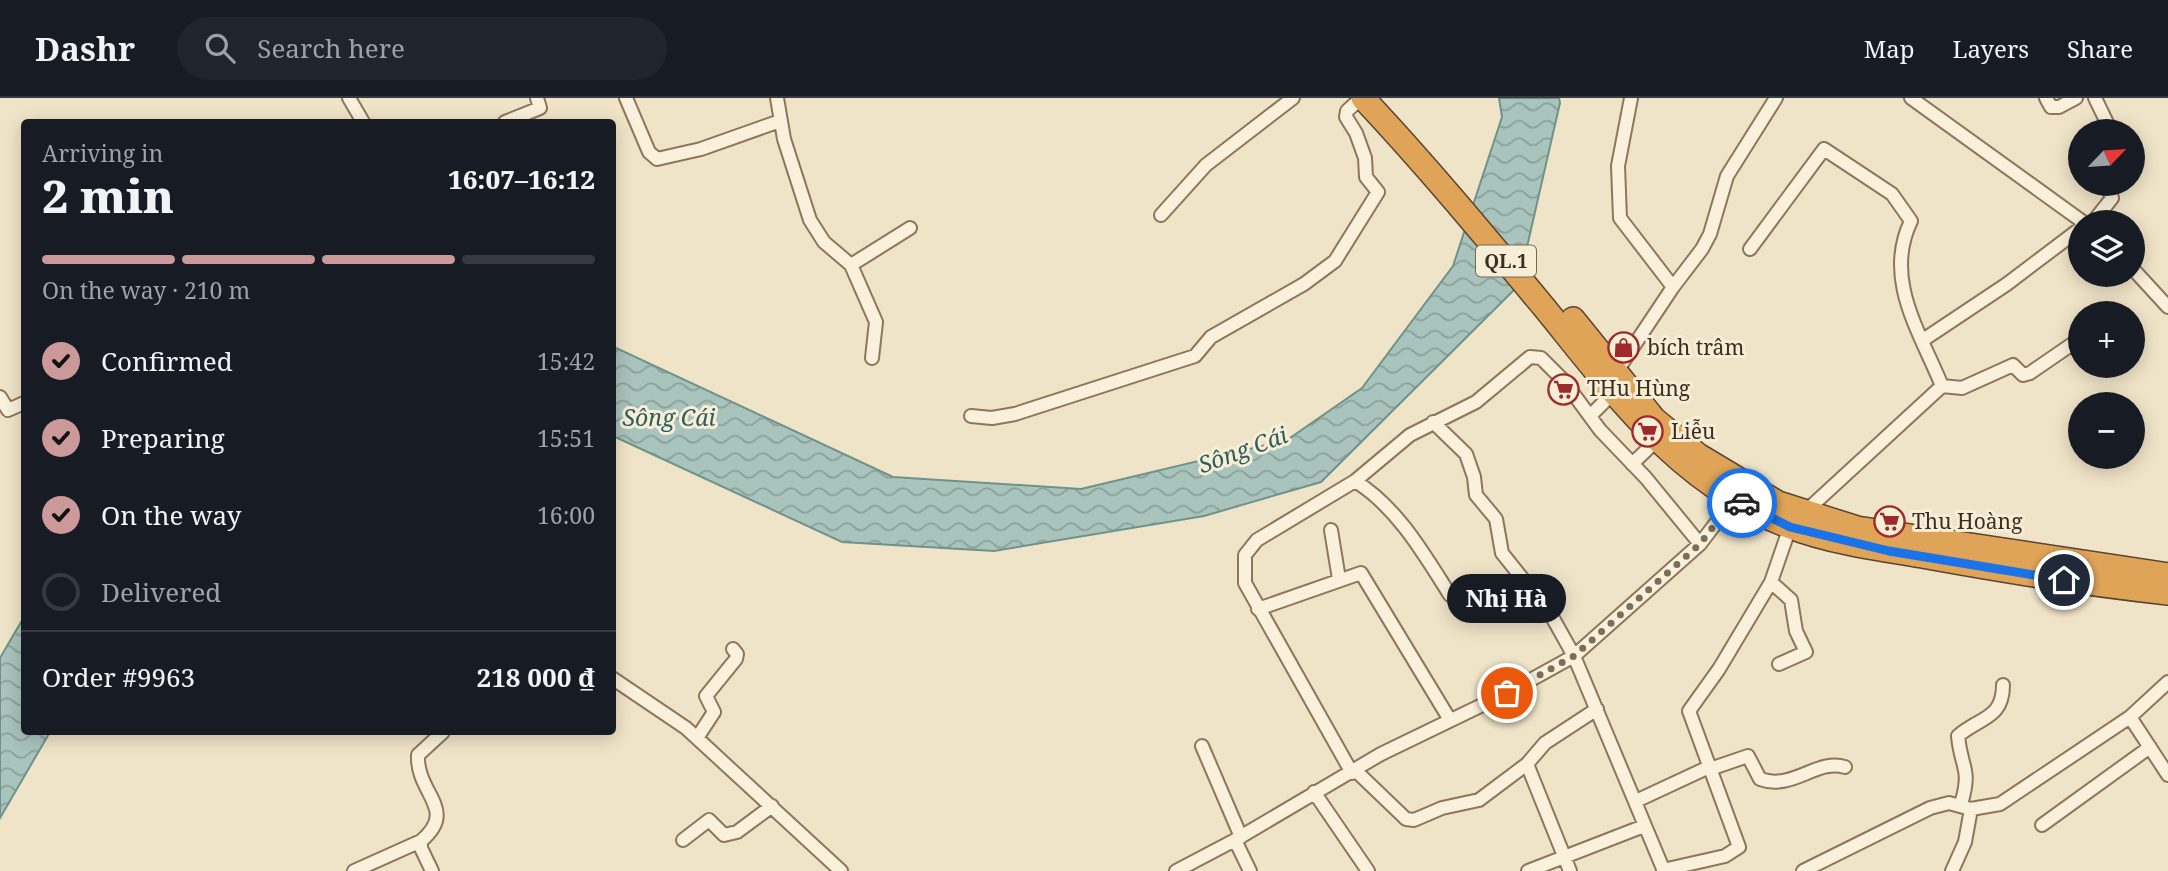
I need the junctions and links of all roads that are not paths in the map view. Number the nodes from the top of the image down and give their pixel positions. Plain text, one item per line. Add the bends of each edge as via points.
1 (349, 98) edge
2 (537, 98) edge
3 (626, 98) edge
4 (777, 98) edge
5 (1293, 98) edge
6 (1362, 98) edge
7 (1385, 98) edge
8 (1631, 98) edge
9 (1776, 98) edge
10 (1911, 98) edge
11 (2046, 98) edge
12 (2076, 98) edge
13 (2095, 98) edge
14 (361, 119) edge
15 (512, 119) edge
16 (2105, 119) edge
17 (780, 121) junction
18 (1425, 153) junction
19 (2068, 211) edge
20 (1161, 215) dead end
21 (910, 228) dead end
22 (2068, 238) edge
23 (1751, 249) dead end
24 (851, 265) junction
25 (2145, 282) edge
26 (1673, 286) junction
27 (2168, 307) edge
28 (1923, 340) junction
29 (2068, 347) edge
30 (872, 358) dead end
31 (1597, 359) junction
32 (1617, 371) junction
33 (1942, 386) junction
34 (1612, 394) junction
35 (0, 397) edge
36 (21, 404) edge
37 (971, 416) dead end
38 (1590, 416) junction
39 (1433, 422) junction
40 (1656, 441) junction
41 (1632, 464) junction
42 (1355, 481) junction
43 (1735, 498) junction
44 (1797, 520) junction
45 (1331, 530) dead end
46 (1700, 544) junction
47 (2168, 575) edge
48 (1339, 579) junction
49 (1771, 582) junction
50 (2168, 593) edge
51 (1450, 595) dead end
52 (1258, 609) junction
53 (733, 649) dead end
54 (1574, 656) junction
55 (1779, 664) dead end
56 (616, 681) edge
57 (2168, 682) edge
58 (2003, 685) dead end
59 (1597, 709) junction
60 (2130, 717) junction
61 (1450, 720) junction
62 (438, 735) edge
63 (697, 738) junction
64 (1202, 746) dead end
65 (2150, 747) junction
66 (1527, 764) junction
67 (1845, 767) dead end
68 (1709, 768) junction
69 (1354, 772) junction
70 (2168, 775) edge
71 (1314, 793) junction
72 (1636, 802) junction
73 (772, 806) junction
74 (1966, 807) junction
75 (2042, 825) dead end
76 (1644, 826) junction
77 (1238, 839) junction
78 (683, 840) dead end
79 (421, 841) junction
80 (1564, 857) junction
81 (1663, 870) edge
82 (354, 871) edge
83 (432, 871) edge
84 (841, 871) edge
85 (1176, 871) edge
86 (1250, 871) edge
87 (1368, 871) edge
88 (1528, 871) edge
89 (1570, 871) edge
90 (1802, 871) edge
91 (1952, 871) edge

1 - 14 street
2 - 15 street via 540,108
3 - 17 street via 649,152 657,159
4 - 17 street
5 - 20 street via 1206,165
6 - 18 highway, QL.1
6 - 37 street via 1346,117 1366,158 1366,177 1378,192 1335,261 1211,337 1195,356 1015,414
7 - 18 highway, QL.1
8 - 26 street via 1618,166 1620,218
9 - 26 street via 1727,176 1710,234
10 - 19 street
11 - 12 street via 2051,107 2059,107
13 - 16 street
17 - 24 street via 810,219 824,242
18 - 31 highway, QL.1
21 - 24 street
22 - 28 street
23 - 28 street via 1825,149 1892,194 1911,221 1900,242 1903,300
24 - 30 street via 877,322
25 - 27 street
26 - 32 street
28 - 33 street
29 - 33 street via 2030,373 2023,375 2013,365 1962,388
31 - 32 highway, QL.1
31 - 34 highway, QL.1
32 - 44 highway, QL.1 via 1654,419 1698,455
33 - 44 street
34 - 38 street
34 - 40 highway, QL.1
35 - 36 street via 8,410
38 - 39 street via 1552,367 1535,356 1476,402
38 - 41 street
39 - 42 street via 1410,435
39 - 54 street via 1466,454 1476,495 1496,519 1502,553 1550,614
40 - 41 street
40 - 43 highway, QL.1
41 - 46 street
42 - 51 street via 1408,531
42 - 52 street via 1250,547 1245,555 1245,583
43 - 44 highway, QL.1
43 - 46 street
44 - 47 highway, QL.1
44 - 49 street
44 - 50 highway, QL.1 via 1951,562
45 - 48 street
46 - 54 street
48 - 52 street
48 - 61 street via 1361,573
49 - 55 street via 1791,600 1805,652
49 - 68 street via 1707,687 1690,706
52 - 69 street
53 - 63 street via 736,659 706,696 714,712
54 - 59 street
54 - 61 street
56 - 63 street
57 - 60 street
58 - 74 street via 1996,712 1958,736 1967,769
59 - 66 street via 1545,743
59 - 72 street
60 - 65 street
60 - 74 street via 2000,804
61 - 69 street
62 - 79 street via 418,755 420,778 439,814 437,824
63 - 73 street
64 - 77 street
65 - 70 street
65 - 75 street
66 - 69 street via 1479,800 1414,820 1406,819
66 - 80 street
67 - 68 street via 1831,764 1793,780 1769,782 1760,779 1748,756
68 - 72 street
68 - 81 street via 1739,847 1731,854
69 - 71 street
71 - 77 street
71 - 87 street
72 - 76 street
73 - 78 street via 737,832 724,835 709,820
73 - 84 street
74 - 90 street via 1949,803 1930,808
74 - 91 street via 1965,842
76 - 80 street
76 - 81 street
77 - 85 street
77 - 86 street
79 - 82 street
79 - 83 street
80 - 88 street
80 - 89 street

